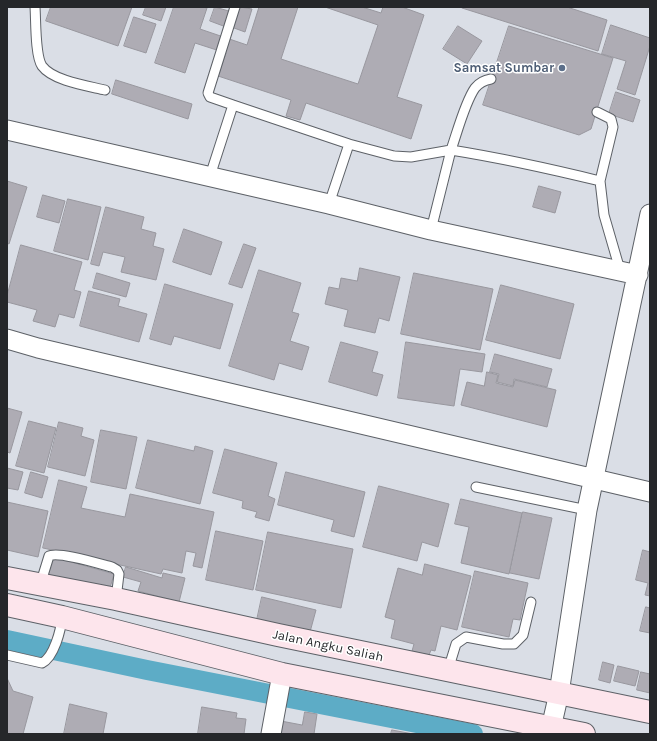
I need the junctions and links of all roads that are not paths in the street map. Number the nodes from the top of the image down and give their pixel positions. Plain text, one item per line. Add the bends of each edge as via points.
1 (35, 7) edge
2 (235, 7) edge
3 (492, 79) dead end
4 (105, 90) dead end
5 (234, 105) junction
6 (597, 112) dead end
7 (7, 130) edge
8 (349, 144) junction
9 (451, 150) junction
10 (210, 176) junction
11 (600, 181) junction
12 (330, 204) junction
13 (650, 214) edge
14 (431, 230) junction
15 (648, 233) edge
16 (629, 273) junction
17 (7, 339) edge
18 (595, 480) junction
19 (476, 486) dead end
20 (650, 492) edge
21 (588, 510) junction
22 (7, 578) edge
23 (40, 585) junction
24 (116, 599) junction
25 (531, 602) dead end
26 (7, 605) edge
27 (62, 621) junction
28 (7, 655) edge
29 (448, 670) junction
30 (281, 678) junction
31 (559, 693) junction
32 (650, 712) edge
33 (552, 728) junction
34 (271, 734) edge
35 (584, 734) edge

1 - 4 lane via 41,65 52,74
2 - 5 lane via 208,93 210,97
3 - 9 lane via 485,80 476,87
5 - 8 lane
5 - 10 lane
6 - 11 lane via 611,118 613,127
7 - 10 street
8 - 9 lane via 394,156 411,157
8 - 12 lane
9 - 11 lane via 502,158
9 - 14 lane
10 - 12 street
11 - 16 lane via 604,215
12 - 14 street
13 - 15 street
14 - 16 street
15 - 16 street
16 - 18 street
17 - 18 street
18 - 20 street
18 - 21 street
19 - 21 lane
21 - 31 street
22 - 23 main road, Jalan Angku Saliah
23 - 24 main road, Jalan Angku Saliah
23 - 24 lane via 49,556 67,556 117,570 119,574
24 - 29 main road, Jalan Angku Saliah
25 - 29 lane via 523,635 514,644 466,637 456,644
26 - 27 main road
27 - 28 lane via 46,660 42,662
27 - 30 main road
29 - 31 main road, Jalan Angku Saliah
30 - 33 main road
30 - 34 street
31 - 32 main road, Jalan Angku Saliah
31 - 33 street
33 - 35 main road

